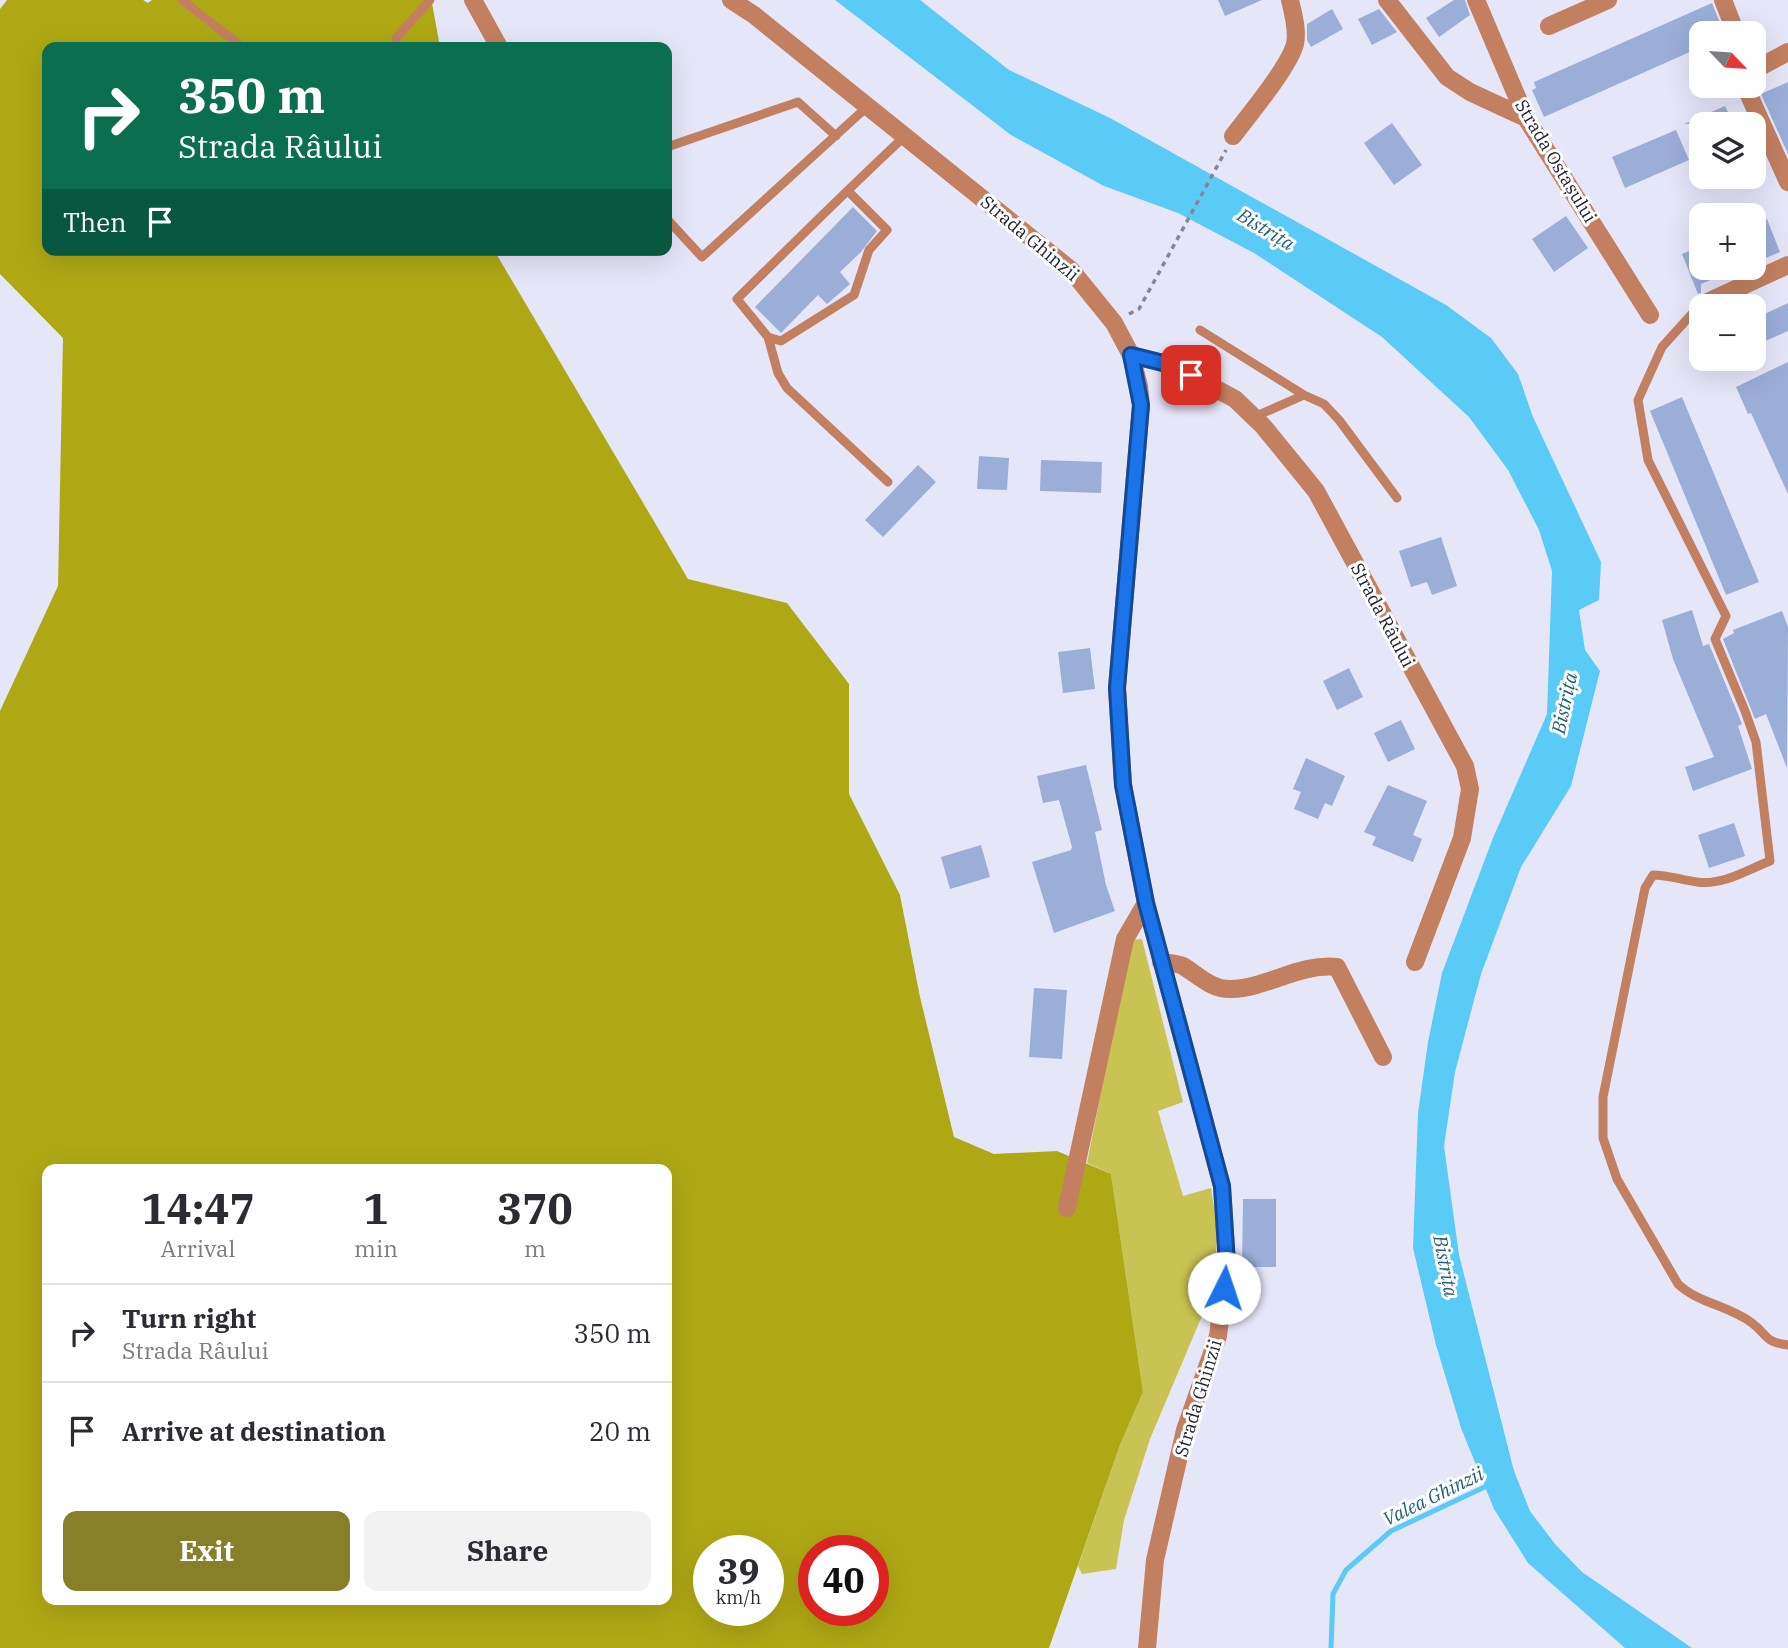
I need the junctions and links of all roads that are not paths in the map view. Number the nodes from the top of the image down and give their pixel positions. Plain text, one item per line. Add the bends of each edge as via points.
1 (182, 0) edge
2 (430, 0) edge
3 (473, 0) edge
4 (731, 0) edge
5 (1290, 0) edge
6 (1387, 0) edge
7 (1476, 0) edge
8 (1608, 0) edge
9 (1723, 0) edge
10 (1731, 21) edge
11 (1549, 26) dead end
12 (237, 42) edge
13 (396, 42) edge
14 (496, 42) edge
15 (1788, 52) edge
16 (1766, 64) edge
17 (1750, 98) edge
18 (868, 106) junction
19 (1526, 118) junction
20 (836, 136) junction
21 (905, 136) junction
22 (1233, 136) road end
23 (672, 145) edge
24 (1788, 182) edge
25 (848, 191) junction
26 (672, 224) edge
27 (1788, 265) edge
28 (1725, 294) edge
29 (1650, 315) dead end
30 (1689, 317) edge
31 (1200, 330) dead end
32 (768, 337) junction
33 (1131, 355) junction
34 (1304, 395) junction
35 (1254, 417) junction
36 (888, 482) dead end
37 (1397, 498) dead end
38 (1146, 903) junction
39 (1161, 962) junction
40 (1415, 962) dead end
41 (1383, 1058) dead end
42 (1067, 1208) dead end
43 (1788, 1345) edge
44 (1147, 1648) edge

1 - 12 lane
2 - 13 lane
3 - 14 street
4 - 18 street, Strada Ghinzii
5 - 22 street via 1296,42
6 - 19 street via 1447,77
7 - 19 street, Strada Ostașului
8 - 11 street
9 - 10 street
15 - 16 street
17 - 24 street
18 - 20 lane
18 - 21 street, Strada Ghinzii
19 - 29 street, Strada Ostașului
20 - 23 lane via 798,103
20 - 26 lane via 702,257
21 - 25 lane
21 - 33 street, Strada Ghinzii via 1071,270 1114,323
25 - 32 lane via 737,299
25 - 32 lane via 887,230 869,250 854,296 781,341
27 - 28 street
30 - 43 lane via 1662,347 1638,400 1647,460 1726,616 1715,639 1756,742 1770,861 1716,883 1653,875 1645,888 1603,1097 1603,1138 1617,1179 1678,1284 1690,1295 1752,1323 1772,1343
31 - 34 lane
32 - 36 lane via 787,388
33 - 35 street, Strada Râului via 1171,365 1211,385
33 - 38 street, Strada Ghinzii via 1141,405 1117,688 1123,785
34 - 35 lane
34 - 37 lane via 1324,404
35 - 40 street, Strada Râului via 1316,491 1465,766 1470,789 1462,838
38 - 39 street, Strada Ghinzii
38 - 42 street via 1125,939
39 - 41 street via 1180,965 1218,988 1230,989 1304,968 1337,967
39 - 44 street, Strada Ghinzii via 1222,1186 1227,1264 1218,1336 1185,1430 1155,1560

